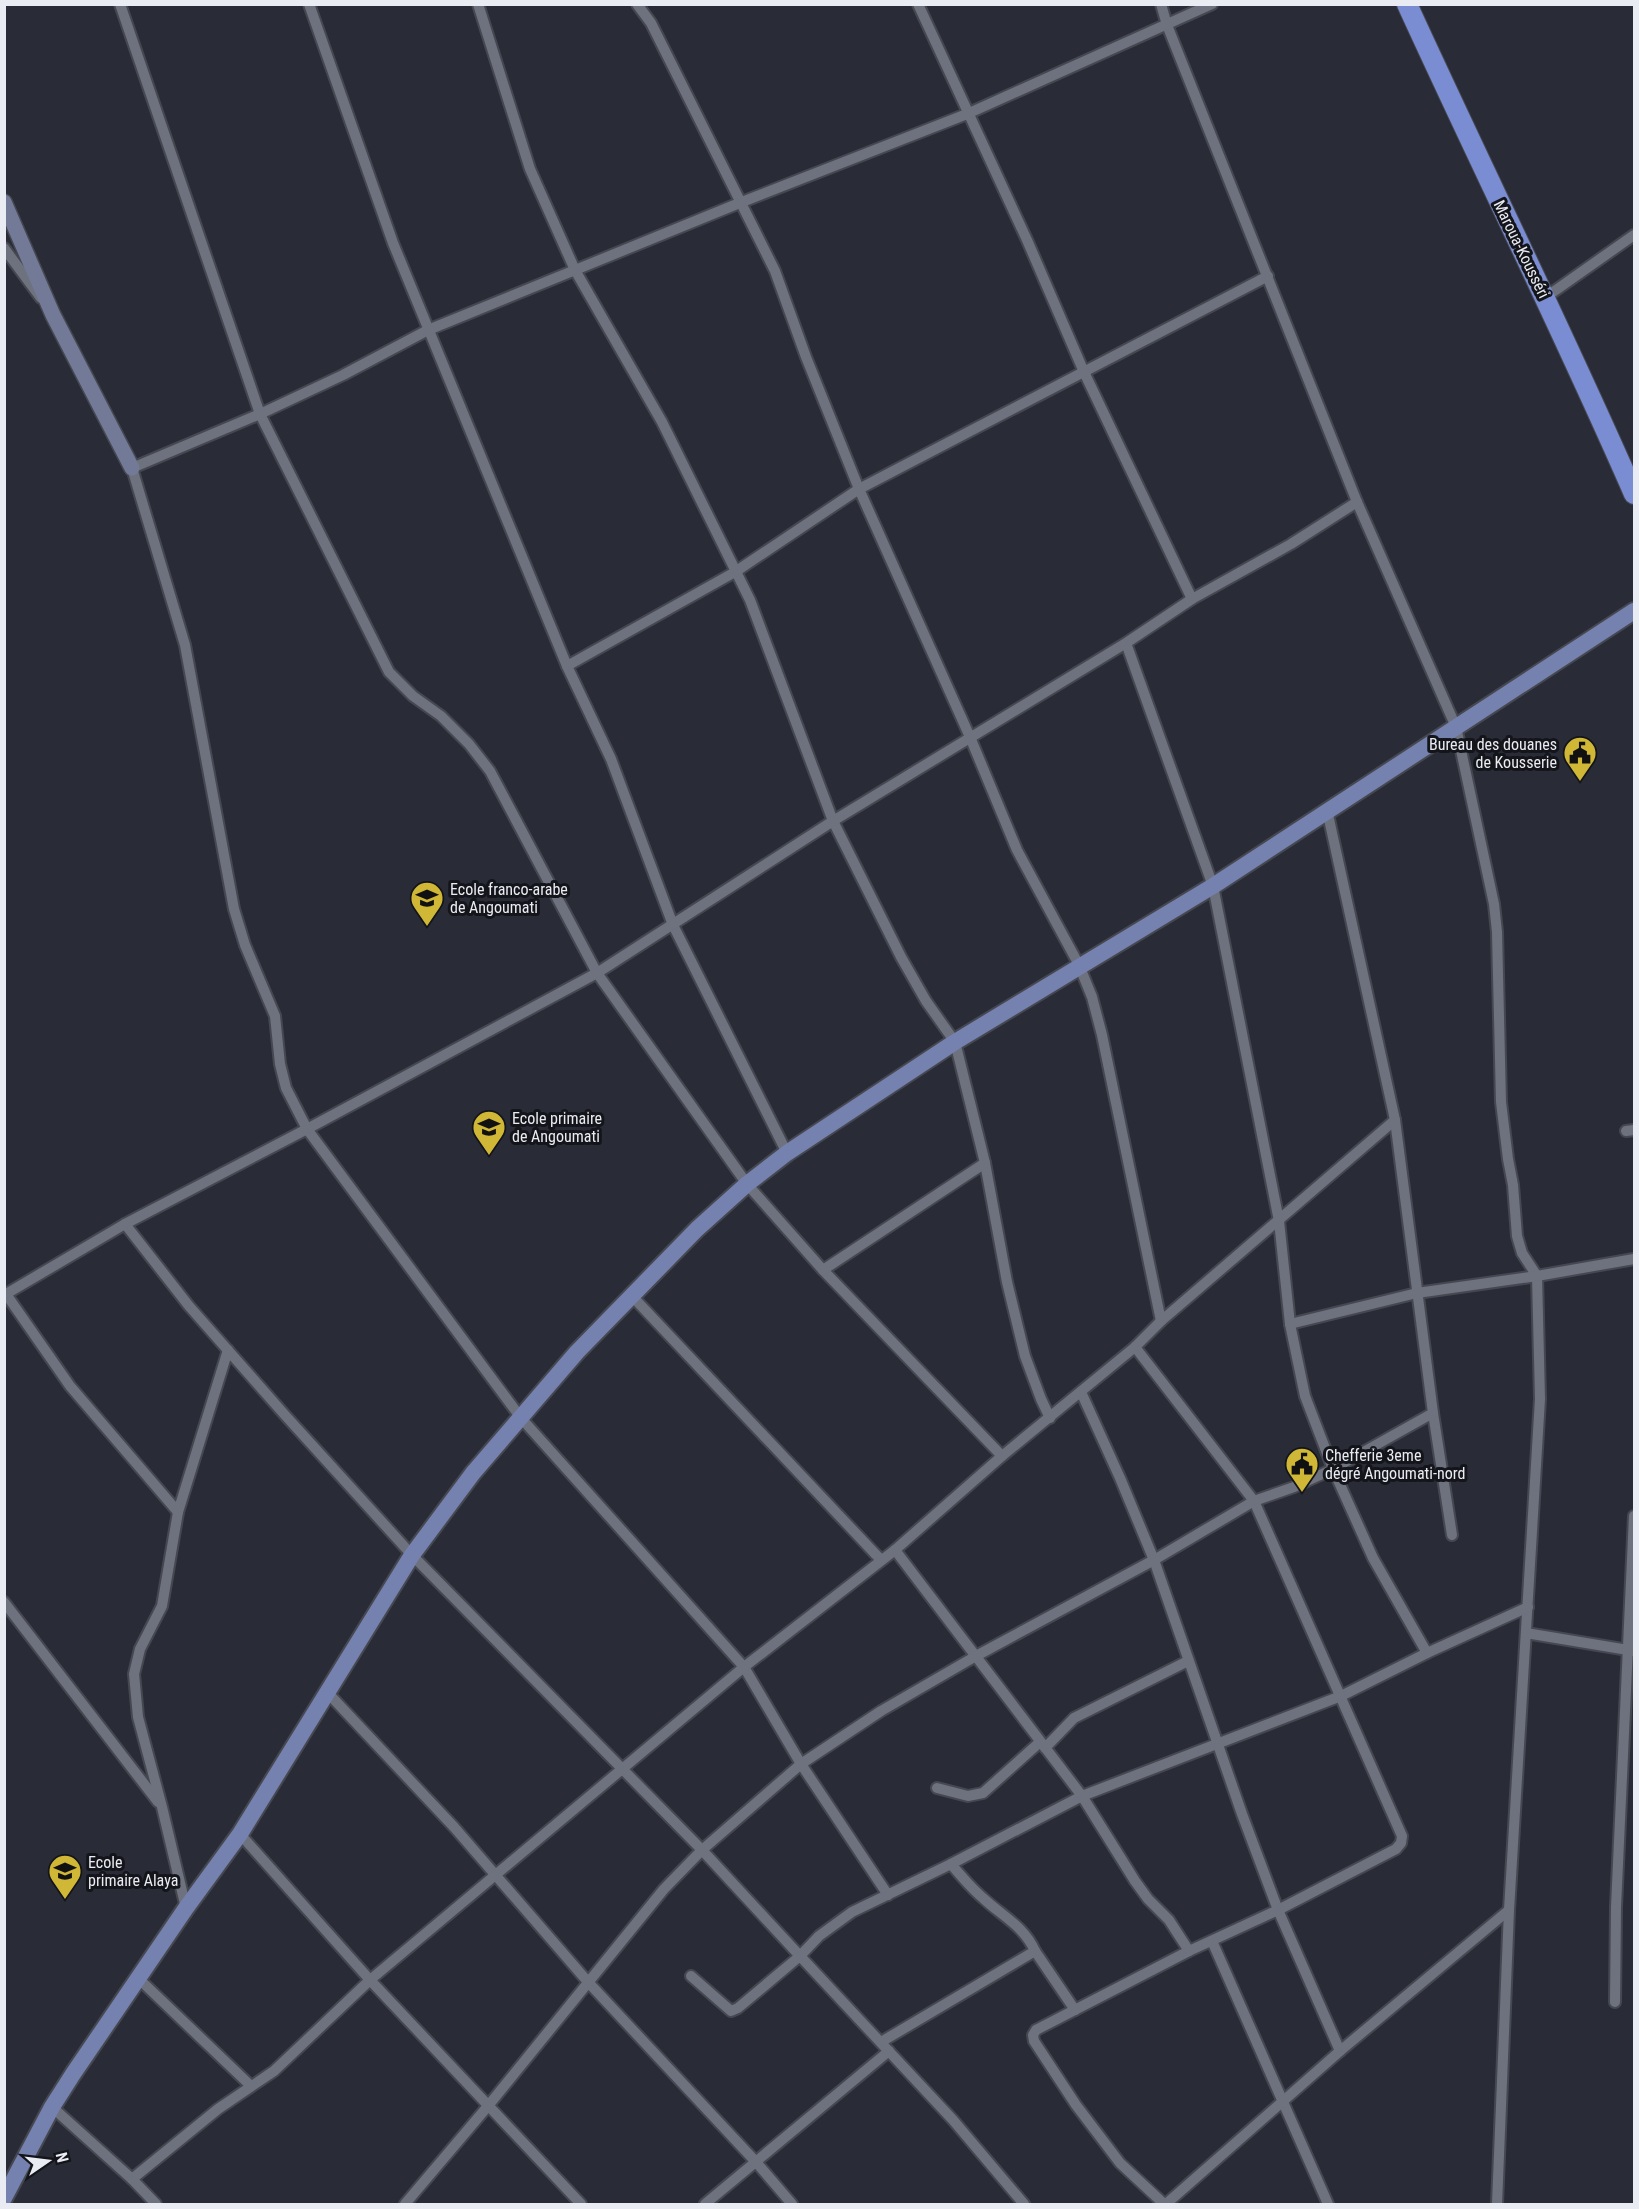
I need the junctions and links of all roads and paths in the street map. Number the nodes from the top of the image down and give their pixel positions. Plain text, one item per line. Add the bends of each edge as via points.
1 (120, 4) edge
2 (309, 4) edge
3 (478, 4) edge
4 (637, 4) edge
5 (918, 4) edge
6 (1161, 4) edge
7 (1212, 4) edge
8 (1407, 4) edge
9 (1167, 25) junction
10 (967, 114) junction
11 (4, 202) edge
12 (742, 202) junction
13 (1635, 235) edge
14 (4, 248) edge
15 (575, 270) junction
16 (1268, 276) junction
17 (1546, 297) junction
18 (53, 315) junction
19 (428, 330) junction
20 (1084, 372) junction
21 (260, 414) junction
22 (132, 468) junction
23 (859, 489) junction
24 (1635, 494) edge
25 (1358, 502) junction
26 (735, 572) junction
27 (1192, 599) junction
28 (1635, 611) edge
29 (1126, 643) junction
30 (567, 666) junction
31 (1456, 728) junction
32 (970, 737) junction
33 (1327, 810) junction
34 (833, 821) junction
35 (1213, 886) junction
36 (673, 925) junction
37 (1079, 965) junction
38 (597, 973) junction
39 (956, 1042) junction
40 (1395, 1120) junction
41 (308, 1129) junction
42 (788, 1153) junction
43 (985, 1163) junction
44 (747, 1184) junction
45 (1279, 1221) junction
46 (125, 1224) junction
47 (1635, 1259) edge
48 (823, 1270) junction
49 (1537, 1276) junction
50 (1417, 1293) junction
51 (632, 1296) junction
52 (1161, 1322) junction
53 (1290, 1324) junction
54 (1135, 1347) junction
55 (228, 1350) junction
56 (1081, 1392) junction
57 (1433, 1413) junction
58 (521, 1418) junction
59 (1050, 1418) junction
60 (1002, 1456) junction
61 (1333, 1469) junction
62 (1254, 1501) junction
63 (178, 1512) junction
64 (1635, 1516) edge
65 (1452, 1534) dead end
66 (895, 1550) junction
67 (412, 1555) junction
68 (881, 1560) junction
69 (1154, 1560) junction
70 (4, 1602) edge
71 (1528, 1607) junction
72 (1527, 1634) junction
73 (1631, 1650) edge
74 (1427, 1653) junction
75 (976, 1656) junction
76 (1188, 1661) junction
77 (744, 1667) junction
78 (327, 1692) junction
79 (1341, 1696) junction
80 (1215, 1743) junction
81 (1043, 1745) junction
82 (801, 1764) junction
83 (623, 1769) junction
84 (937, 1788) dead end
85 (1082, 1796) junction
86 (162, 1807) junction
87 (240, 1834) junction
88 (702, 1850) junction
89 (951, 1864) junction
90 (497, 1876) junction
91 (888, 1895) junction
92 (186, 1908) junction
93 (1278, 1910) junction
94 (1509, 1910) junction
95 (1212, 1941) junction
96 (1035, 1951) junction
97 (1189, 1951) junction
98 (800, 1956) junction
99 (691, 1976) dead end
100 (138, 1978) junction
101 (370, 1980) junction
102 (588, 1982) junction
103 (1615, 2002) dead end
104 (1075, 2010) junction
105 (885, 2047) junction
106 (1340, 2051) junction
107 (252, 2086) junction
108 (1283, 2103) junction
109 (488, 2106) junction
110 (52, 2107) junction
111 (756, 2162) junction
112 (132, 2179) junction
113 (4, 2198) edge
114 (156, 2205) edge
115 (405, 2205) edge
116 (581, 2205) edge
117 (705, 2205) edge
118 (792, 2205) edge
119 (1024, 2205) edge
120 (1165, 2205) edge
121 (1328, 2205) edge
122 (1497, 2205) edge

1 - 21 street
2 - 19 street via 393,243
3 - 15 street via 530,169
4 - 12 street via 651,23
5 - 10 street
6 - 9 street
7 - 9 street
8 - 17 highway, Maroua-Kousséri
9 - 10 street
9 - 16 street
10 - 12 street
10 - 20 street
11 - 18 street
12 - 15 street
12 - 23 street via 776,271
13 - 17 street
14 - 18 street
15 - 19 street
15 - 26 street via 662,422
16 - 20 street
16 - 25 street
17 - 24 highway, Maroua-Kousséri
18 - 22 street
19 - 21 street
19 - 30 street
20 - 23 street
20 - 27 street
21 - 22 street
21 - 38 street via 389,672 441,716 490,771
22 - 41 street via 185,645 234,909 275,1016 286,1088
23 - 26 street
23 - 32 street
25 - 27 street
25 - 31 street
26 - 30 street
26 - 34 street via 750,600
27 - 29 street
28 - 31 main road
29 - 32 street
29 - 35 street
30 - 36 street via 610,759
31 - 33 main road
31 - 49 street via 1496,923 1502,1102 1517,1236 1521,1253
32 - 34 street
32 - 37 street via 1017,850
33 - 35 main road
33 - 40 street
34 - 36 street
34 - 39 street via 901,957
35 - 37 main road
35 - 45 street
36 - 38 street
36 - 42 street
37 - 39 main road
37 - 52 street via 1102,1035
38 - 41 street
38 - 44 street
39 - 42 main road
39 - 43 street
40 - 45 street
40 - 50 street
41 - 46 street
41 - 58 street
42 - 44 main road
43 - 48 street
43 - 59 street via 1025,1356
44 - 48 street
44 - 51 main road
45 - 52 street
45 - 53 street
46 - 55 street
46 - 63 street via 6,1294 70,1386
47 - 49 street
48 - 60 street
49 - 50 street
49 - 71 street via 1540,1399
50 - 53 street
50 - 57 street
51 - 58 main road
51 - 68 street
52 - 54 street
53 - 61 street via 1305,1396
54 - 56 street
54 - 62 street
55 - 63 street
55 - 67 street
56 - 59 street
56 - 69 street
57 - 61 street
57 - 65 street
58 - 67 main road via 473,1473
58 - 77 street
59 - 60 street
60 - 66 street
61 - 62 street
61 - 74 street via 1373,1558
62 - 69 street
62 - 79 street
63 - 86 street via 162,1606 140,1649 134,1674 138,1717
64 - 73 street
66 - 68 street
66 - 75 street
67 - 78 main road
67 - 83 street
68 - 77 street
69 - 75 street
69 - 76 street
70 - 86 street
71 - 72 street
71 - 74 street
72 - 73 street
72 - 94 street
73 - 103 street via 1616,1906
74 - 79 street
75 - 81 street
75 - 82 street via 881,1711
76 - 80 street
76 - 81 street via 1074,1718
77 - 82 street
77 - 83 street
78 - 87 main road
78 - 90 street
79 - 80 street
79 - 93 street via 1402,1836 1401,1843
80 - 85 street
80 - 93 street
81 - 84 street via 983,1793 968,1796
81 - 85 street
82 - 88 street
82 - 91 street
83 - 88 street
83 - 90 street
85 - 89 street
85 - 97 street via 1135,1881
86 - 92 street
87 - 92 main road
87 - 101 street
88 - 98 street
88 - 102 street via 664,1889
89 - 91 street
89 - 96 street via 984,1900 1018,1926
90 - 101 street
90 - 102 street
91 - 98 street via 834,1923
92 - 100 main road
93 - 95 street
93 - 106 street
94 - 106 street
94 - 122 street
95 - 97 street
95 - 108 street
96 - 104 street
96 - 105 street
97 - 104 street
98 - 99 street via 731,2011
98 - 105 street
100 - 107 street
100 - 110 main road
101 - 107 street via 274,2071
101 - 109 street
102 - 109 street
102 - 111 street
104 - 120 street via 1036,2030 1034,2041 1120,2163
105 - 111 street
105 - 119 street
106 - 108 street
107 - 112 street
108 - 120 street
108 - 121 street
109 - 115 street
109 - 116 street
110 - 112 street
110 - 113 main road
111 - 117 street
111 - 118 street
112 - 114 street

